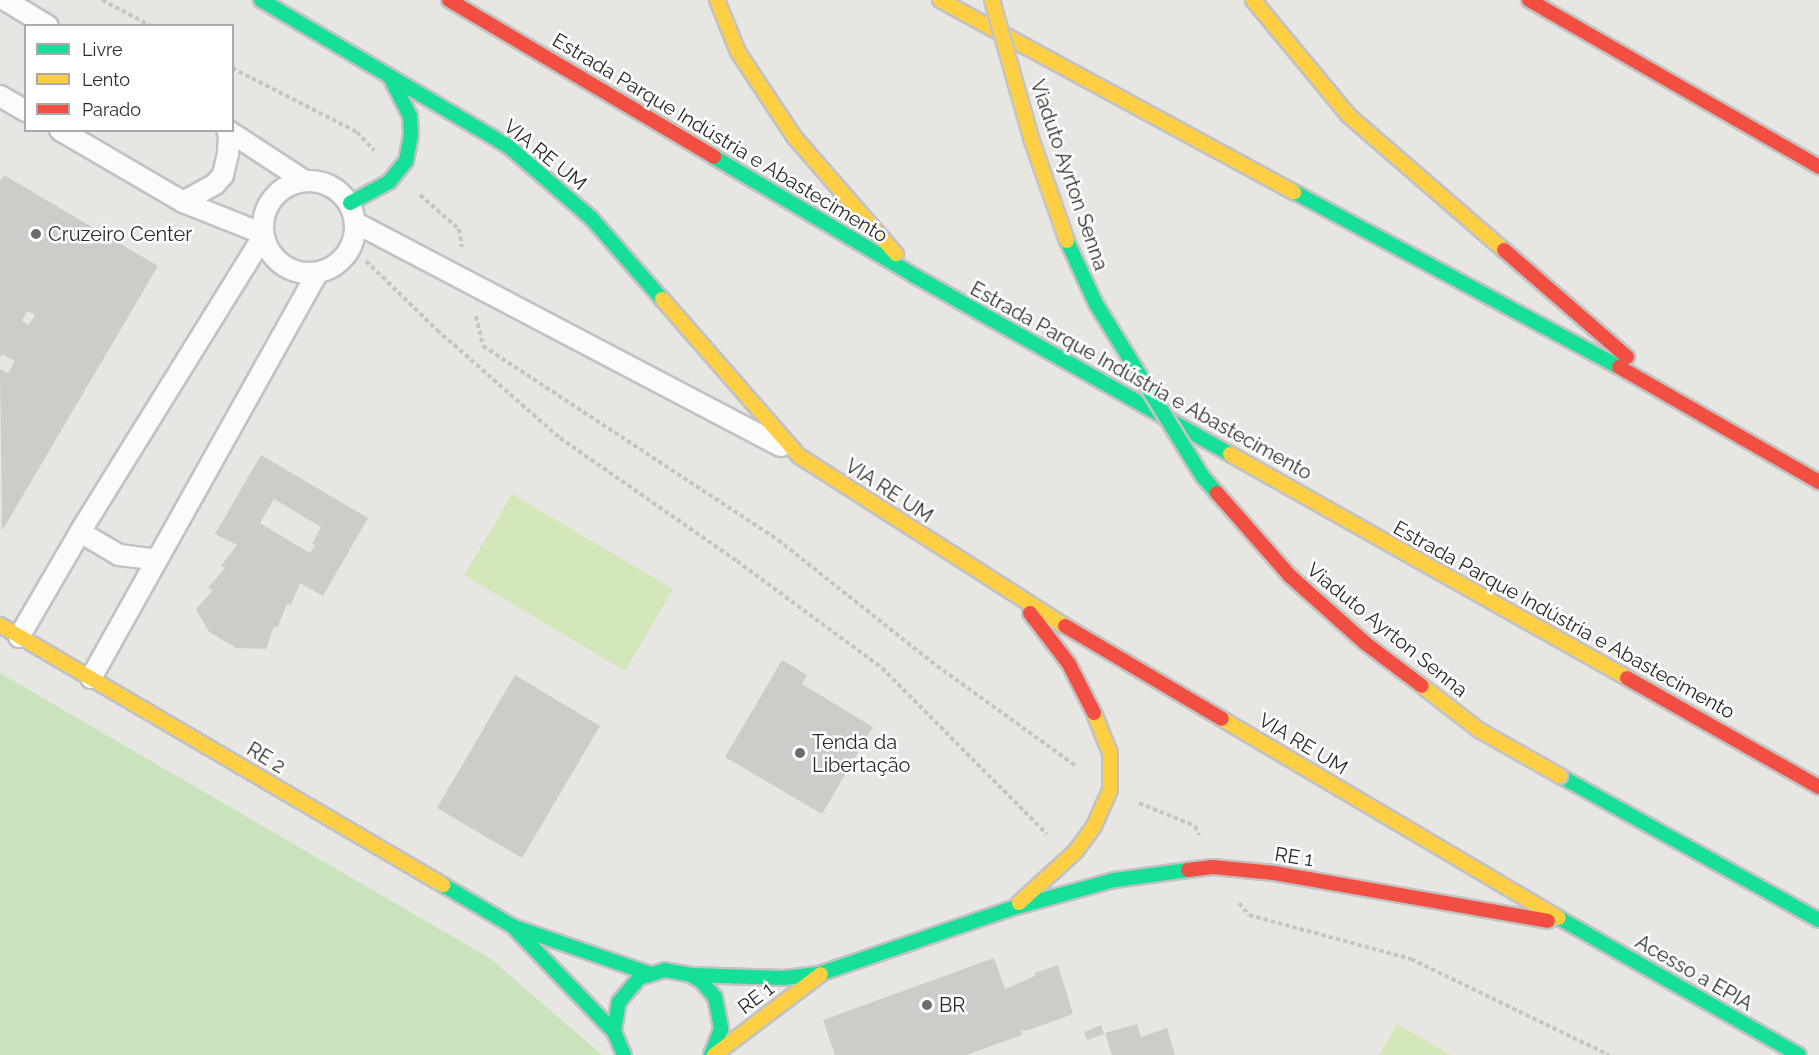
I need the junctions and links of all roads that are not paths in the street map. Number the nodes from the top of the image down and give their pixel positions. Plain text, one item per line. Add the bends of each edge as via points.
1 (5, 0) edge
2 (261, 0) edge
3 (449, 0) edge
4 (717, 0) edge
5 (940, 0) edge
6 (992, 0) edge
7 (1253, 0) edge
8 (1529, 0) edge
9 (45, 24) edge
10 (390, 76) junction
11 (0, 96) edge
12 (24, 110) edge
13 (63, 132) edge
14 (228, 132) edge
15 (230, 132) edge
16 (1819, 167) edge
17 (303, 180) junction
18 (183, 202) junction
19 (350, 203) junction
20 (356, 223) junction
21 (262, 235) junction
22 (316, 274) junction
23 (915, 276) junction
24 (1674, 398) junction
25 (800, 456) junction
26 (1819, 482) edge
27 (80, 532) junction
28 (157, 560) junction
29 (1019, 599) junction
30 (0, 625) edge
31 (20, 637) junction
32 (91, 678) junction
33 (1819, 787) edge
34 (1013, 908) junction
35 (1819, 920) edge
36 (1570, 925) junction
37 (512, 927) junction
38 (822, 973) junction
39 (648, 974) junction
40 (691, 975) junction
41 (614, 1032) junction
42 (624, 1055) edge
43 (713, 1055) edge
44 (1799, 1055) edge

1 - 9 lane
2 - 10 main road, VIA RE UM
3 - 23 main road, Estrada Parque Indústria e Abastecimento
4 - 23 main road via 738,52 795,138
5 - 24 main road
6 - 35 main road, Viaduto Ayrton Senna, bridge via 1032,141 1074,261 1096,304 1203,477 1290,576 1365,643 1479,730
7 - 24 main road via 1348,115
8 - 16 main road
10 - 19 main road via 410,116 406,161 389,182
10 - 25 main road, VIA RE UM via 508,146 591,218
11 - 12 lane
13 - 18 lane
14 - 18 lane via 223,175
15 - 17 lane
17 - 19 lane via 338,189
17 - 21 lane via 286,186 272,198 264,214
18 - 21 lane
19 - 20 lane
20 - 22 lane via 352,246 338,265
20 - 25 lane
21 - 22 lane via 272,256 292,271
21 - 27 lane
22 - 28 lane
23 - 33 main road, Estrada Parque Indústria e Abastecimento
24 - 26 main road
25 - 29 main road, VIA RE UM
27 - 28 lane via 119,555
27 - 31 lane
28 - 32 lane
29 - 34 main road, RE 1 via 1069,664 1102,729 1110,753 1110,790 1094,826 1076,851
29 - 36 main road, VIA RE UM
30 - 31 main road, RE 2
31 - 32 main road, RE 2
32 - 37 main road, RE 2
34 - 36 main road, RE 1 via 1115,880 1213,867 1274,873
34 - 38 main road, RE 1
36 - 44 main road, Acesso a EPIA
37 - 39 main road, RE 2
37 - 41 main road, RE 2
38 - 40 main road, RE 1 via 784,978
38 - 43 main road, RE 1
39 - 40 main road, RE 1 via 674,970
39 - 41 main road via 631,984 619,1002
40 - 43 main road via 708,988 719,1007 719,1039
41 - 42 main road

